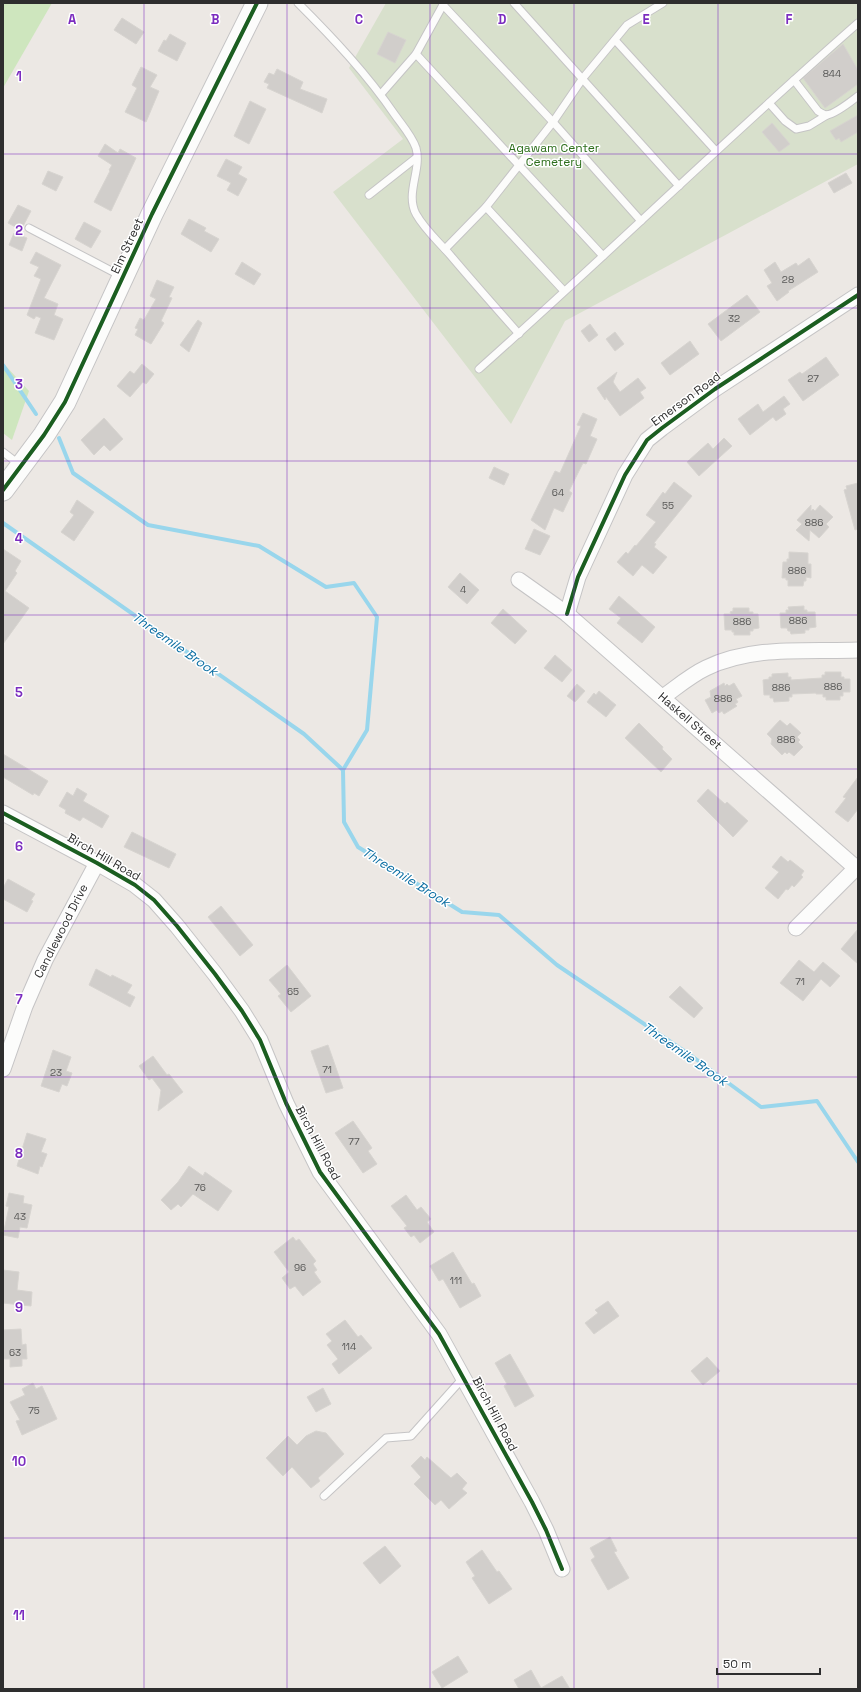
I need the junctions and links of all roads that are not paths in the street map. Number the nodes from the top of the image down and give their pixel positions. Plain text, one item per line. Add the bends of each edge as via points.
1 (257, 3) edge
2 (298, 3) edge
3 (514, 3) edge
4 (663, 3) edge
5 (443, 4) edge
6 (857, 25) edge
7 (615, 40) junction
8 (416, 54) junction
9 (583, 78) junction
10 (794, 80) junction
11 (381, 94) junction
12 (858, 96) edge
13 (769, 103) junction
14 (827, 115) junction
15 (553, 122) junction
16 (716, 151) junction
17 (416, 158) junction
18 (520, 165) junction
19 (679, 186) junction
20 (370, 195) dead end
21 (486, 207) junction
22 (642, 221) junction
23 (29, 228) dead end
24 (445, 249) junction
25 (603, 256) junction
26 (123, 278) junction
27 (564, 291) junction
28 (858, 295) edge
29 (519, 334) junction
30 (479, 369) dead end
31 (3, 452) edge
32 (21, 466) junction
33 (3, 490) edge
34 (519, 580) dead end
35 (567, 614) junction
36 (858, 650) edge
37 (663, 697) junction
38 (3, 813) edge
39 (97, 863) junction
40 (857, 868) edge
41 (796, 928) dead end
42 (3, 1069) edge
43 (464, 1377) junction
44 (324, 1496) dead end
45 (562, 1569) dead end

1 - 26 street, Elm Street
2 - 11 lane
3 - 9 lane
4 - 7 lane via 627,25
5 - 8 lane
5 - 15 lane
6 - 10 lane
7 - 9 lane
7 - 16 lane
8 - 11 lane
8 - 18 lane
9 - 15 lane
9 - 19 lane
10 - 13 lane
10 - 14 lane via 818,111
11 - 17 lane via 409,134 416,149
12 - 14 lane
13 - 14 lane via 784,121 796,129 809,126
13 - 16 lane
15 - 18 lane
15 - 22 lane
16 - 19 lane
17 - 20 lane
17 - 24 lane via 417,171 412,204 421,222
18 - 21 lane
18 - 25 lane
19 - 22 lane
21 - 24 lane
21 - 27 lane
22 - 25 lane
23 - 26 lane
24 - 29 lane
25 - 27 lane
26 - 32 street, Elm Street via 65,402
27 - 29 lane
28 - 35 street, Emerson Road via 716,389 647,440 625,475 578,577
29 - 30 lane
31 - 32 lane
32 - 33 street, Elm Street
34 - 35 street, Haskell Street
35 - 37 street, Haskell Street
36 - 37 street via 793,650 732,659 705,668
37 - 40 street, Haskell Street
38 - 39 street, Birch Hill Road
39 - 42 street, Candlewood Drive via 45,960 25,1006
39 - 43 street, Birch Hill Road via 134,884 154,900 238,1004 260,1040 280,1089 320,1172 439,1334
40 - 41 street
43 - 44 lane via 411,1436 386,1438
43 - 45 street, Birch Hill Road via 532,1502

